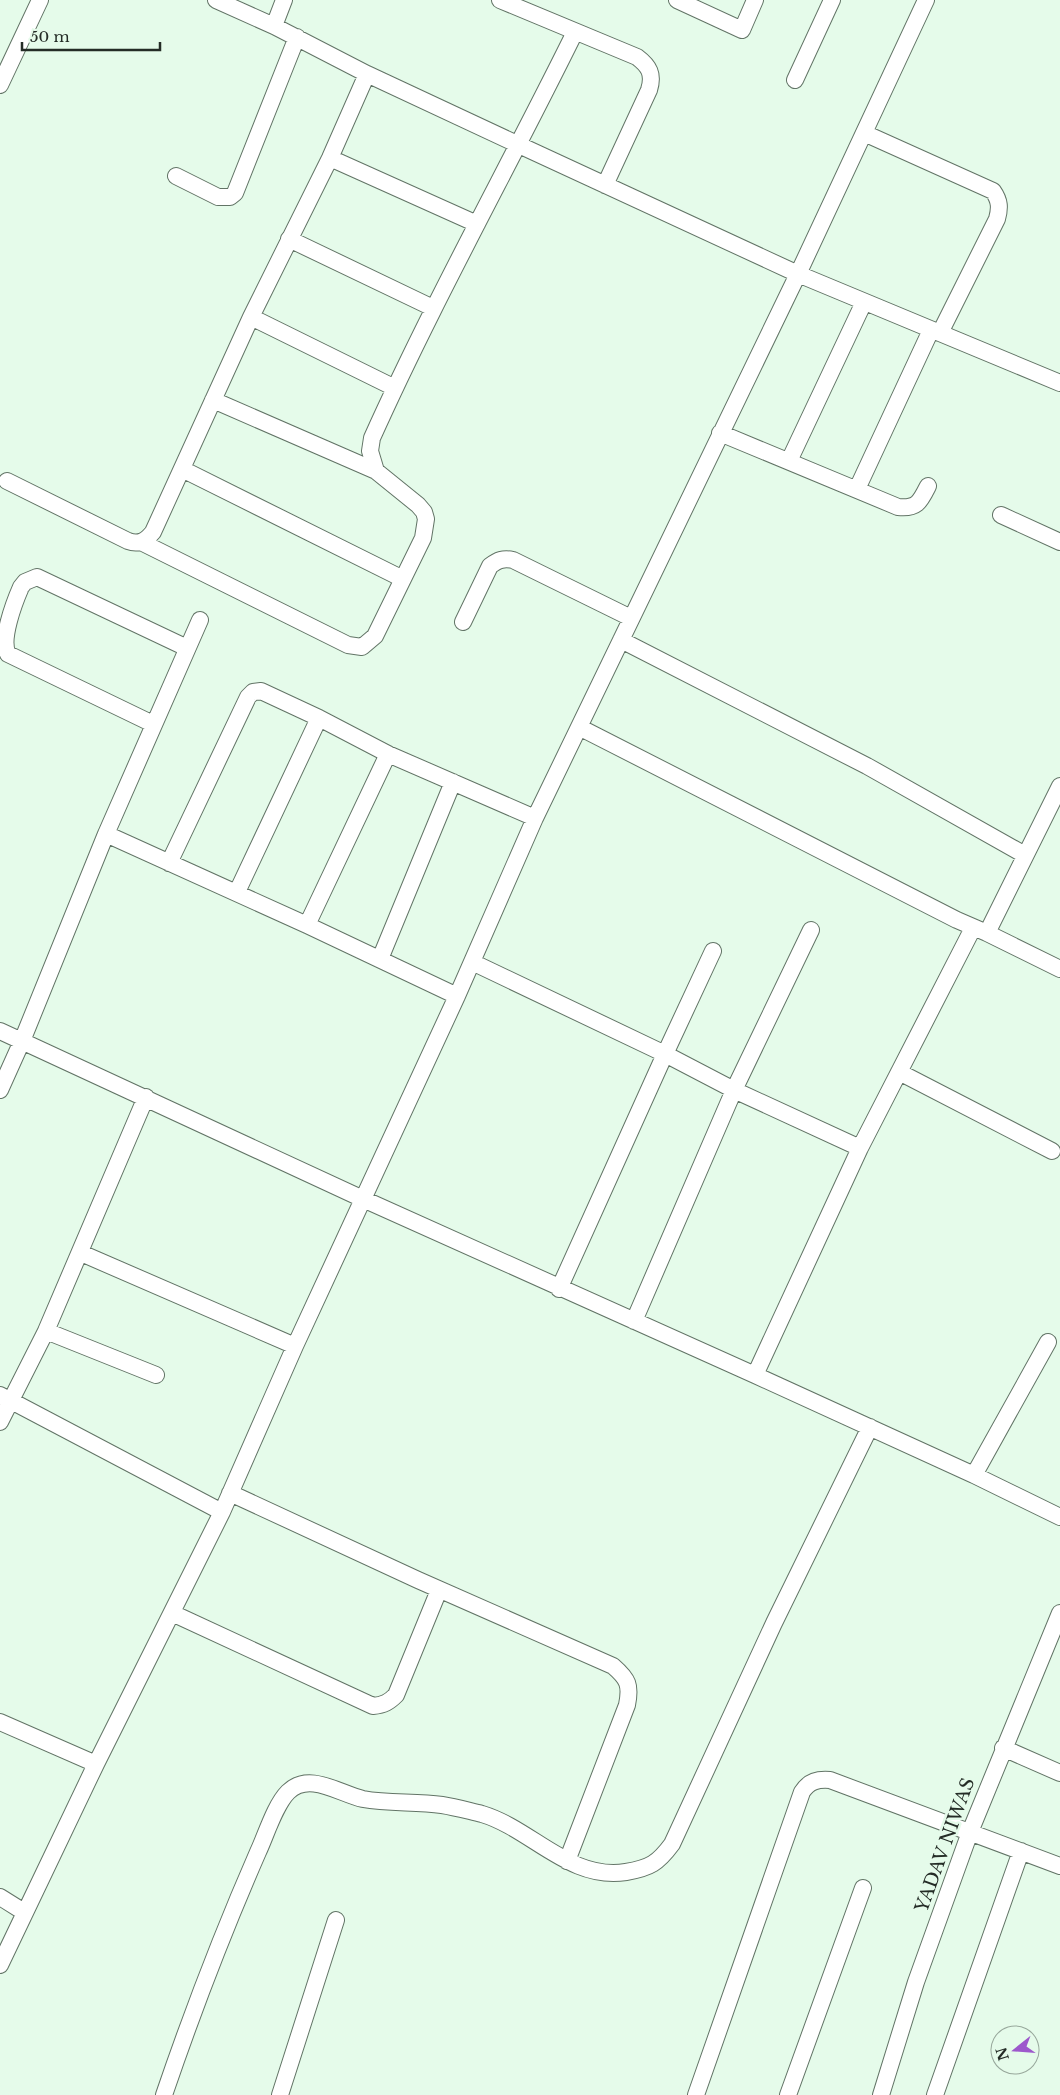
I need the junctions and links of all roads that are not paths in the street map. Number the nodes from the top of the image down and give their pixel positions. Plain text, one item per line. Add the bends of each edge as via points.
1 (40, 0) edge
2 (216, 0) edge
3 (284, 0) edge
4 (500, 0) edge
5 (677, 0) edge
6 (755, 0) edge
7 (832, 0) edge
8 (926, 0) edge
9 (274, 26) junction
10 (574, 32) junction
11 (297, 37) junction
12 (367, 74) junction
13 (795, 80) dead end
14 (0, 85) edge
15 (864, 133) junction
16 (519, 145) junction
17 (330, 158) junction
18 (176, 176) dead end
19 (605, 185) junction
20 (477, 224) junction
21 (289, 239) junction
22 (798, 274) junction
23 (864, 302) junction
24 (433, 308) junction
25 (251, 317) junction
26 (935, 332) junction
27 (1060, 383) edge
28 (395, 388) junction
29 (213, 400) junction
30 (720, 433) junction
31 (788, 461) junction
32 (182, 469) junction
33 (376, 471) junction
34 (7, 481) dead end
35 (928, 486) dead end
36 (857, 489) junction
37 (1001, 515) dead end
38 (141, 542) junction
39 (1060, 542) edge
40 (403, 579) junction
41 (631, 618) junction
42 (200, 620) dead end
43 (463, 622) dead end
44 (621, 640) junction
45 (187, 648) junction
46 (319, 718) junction
47 (153, 724) junction
48 (579, 727) junction
49 (388, 754) junction
50 (453, 782) junction
51 (1060, 786) edge
52 (535, 818) junction
53 (106, 834) junction
54 (1026, 855) junction
55 (169, 863) junction
56 (237, 892) junction
57 (307, 925) junction
58 (811, 930) dead end
59 (980, 931) junction
60 (713, 952) dead end
61 (380, 960) junction
62 (472, 962) junction
63 (1060, 969) edge
64 (458, 996) junction
65 (0, 1031) edge
66 (22, 1041) junction
67 (665, 1054) junction
68 (899, 1072) junction
69 (0, 1090) edge
70 (734, 1090) junction
71 (146, 1097) junction
72 (860, 1148) junction
73 (1052, 1151) dead end
74 (363, 1200) junction
75 (81, 1252) junction
76 (559, 1288) junction
77 (634, 1322) junction
78 (46, 1331) junction
79 (1048, 1342) dead end
80 (295, 1346) junction
81 (156, 1375) dead end
82 (754, 1375) junction
83 (5, 1397) edge
84 (0, 1422) edge
85 (870, 1427) junction
86 (974, 1475) junction
87 (230, 1494) junction
88 (222, 1512) junction
89 (1060, 1517) edge
90 (439, 1590) junction
91 (172, 1613) junction
92 (1060, 1613) edge
93 (0, 1722) edge
94 (1003, 1748) junction
95 (96, 1764) junction
96 (1060, 1772) edge
97 (970, 1832) junction
98 (1021, 1851) junction
99 (567, 1861) junction
100 (1060, 1866) edge
101 (863, 1888) dead end
102 (0, 1897) edge
103 (24, 1912) junction
104 (336, 1920) dead end
105 (0, 1965) edge
106 (164, 2095) edge
107 (280, 2095) edge
108 (696, 2095) edge
109 (788, 2095) edge
110 (880, 2095) edge
111 (935, 2095) edge

1 - 14 street
2 - 9 street
3 - 9 street
4 - 10 street
5 - 6 street via 742,30
7 - 13 street
8 - 15 street
9 - 11 street
10 - 16 street
10 - 19 street via 637,57 650,69 652,80
11 - 12 street
11 - 18 street via 235,193 230,197 218,197
12 - 16 street
12 - 17 street
15 - 22 street
15 - 26 street via 993,192 998,199 997,219
16 - 19 street
16 - 20 street
17 - 20 street
17 - 21 street
19 - 22 street
20 - 24 street
21 - 24 street
21 - 25 street
22 - 23 street
22 - 30 street
23 - 26 street
23 - 31 street
24 - 28 street
25 - 28 street
25 - 29 street
26 - 27 street
26 - 36 street
28 - 33 street via 372,438 370,450
29 - 32 street
29 - 33 street
30 - 31 street
30 - 41 street
31 - 36 street
32 - 38 street via 153,532
32 - 40 street
33 - 40 street via 418,505 426,519 423,538
34 - 38 street via 128,541
35 - 36 street via 919,503 905,508
37 - 39 street
38 - 40 street via 356,647 362,647 374,636
41 - 43 street via 506,559 490,566
41 - 44 street
42 - 45 street
44 - 48 street
44 - 54 street via 867,766
45 - 47 street
45 - 47 street via 37,577 21,587 2,637 4,650
46 - 49 street
46 - 55 street via 266,692 253,692 248,696
46 - 56 street
47 - 53 street
48 - 52 street
48 - 59 street
49 - 50 street
49 - 57 street
50 - 52 street
50 - 61 street
51 - 54 street
52 - 62 street
53 - 55 street
53 - 66 street
54 - 59 street
55 - 56 street
56 - 57 street
57 - 61 street
58 - 70 street
59 - 63 street
59 - 68 street
60 - 67 street
61 - 64 street
62 - 64 street
62 - 67 street
64 - 74 street
65 - 66 street
66 - 69 street
66 - 71 street
67 - 70 street
67 - 76 street
68 - 72 street
68 - 73 street
70 - 72 street
70 - 77 street
71 - 74 street
71 - 75 street
72 - 82 street
74 - 76 street
74 - 80 street
75 - 78 street
75 - 80 street
76 - 77 street
77 - 82 street
78 - 81 street
78 - 83 street
79 - 86 street
80 - 87 street
82 - 85 street
83 - 84 street
83 - 88 street
85 - 86 street
85 - 99 street via 774,1623 672,1844 660,1860 642,1869 618,1873 600,1873
86 - 89 street
87 - 88 street
87 - 90 street
88 - 91 street
90 - 91 street via 396,1695 388,1703 374,1706
90 - 99 street via 613,1666 629,1686 627,1705
91 - 95 street
92 - 94 street, YADAV NIWAS
93 - 95 street
94 - 96 street
94 - 97 street, YADAV NIWAS
95 - 103 street
97 - 98 street
97 - 108 street via 830,1780 820,1779 807,1784
97 - 110 street, YADAV NIWAS via 916,1982
98 - 100 street
98 - 111 street
99 - 106 street via 502,1822 484,1815 441,1804 362,1799 312,1783 296,1786 281,1801 255,1860 201,1990
101 - 109 street
102 - 103 street
103 - 105 street
104 - 107 street

